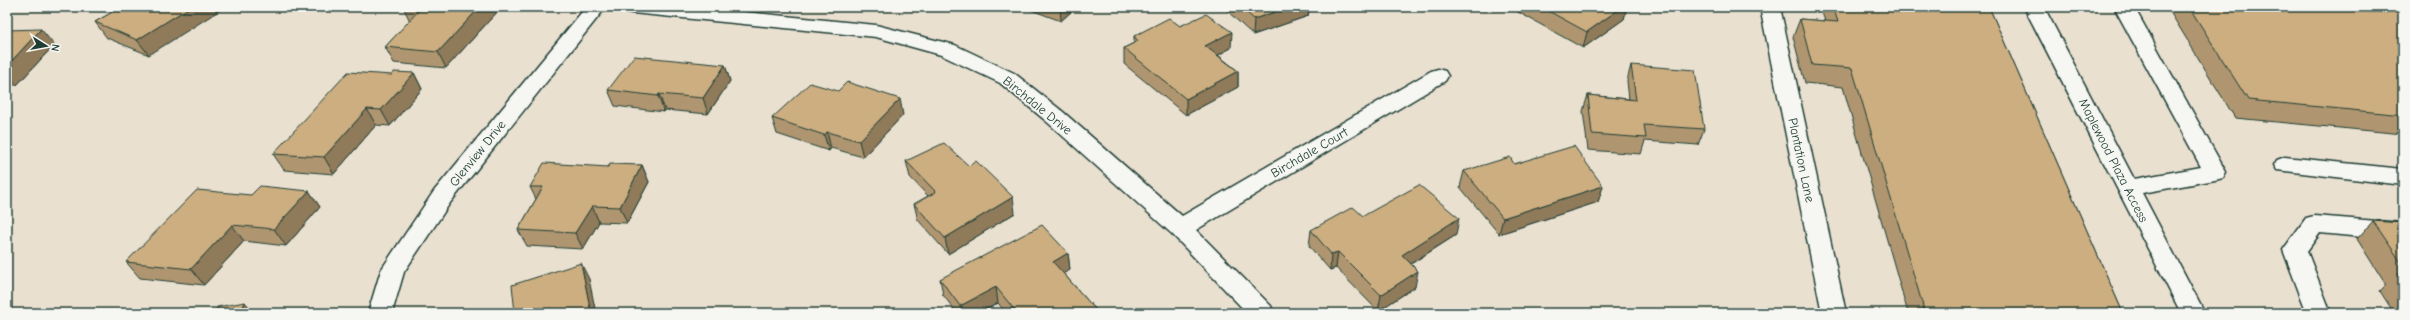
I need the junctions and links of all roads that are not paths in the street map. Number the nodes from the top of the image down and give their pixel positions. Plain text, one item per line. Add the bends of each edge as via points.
1 (596, 7) edge
2 (632, 7) edge
3 (1770, 7) edge
4 (2034, 7) edge
5 (2124, 7) edge
6 (1438, 76) dead end
7 (2285, 165) dead end
8 (2403, 177) edge
9 (2128, 188) junction
10 (1180, 228) junction
11 (2403, 232) edge
12 (380, 313) edge
13 (1262, 313) edge
14 (1834, 313) edge
15 (2193, 313) edge
16 (2319, 313) edge

1 - 12 street, Glenview Drive via 442,198 393,270
2 - 10 street, Birchdale Drive via 876,31 948,50 1007,78 1054,116
3 - 14 street, Plantation Lane
4 - 9 street, Maplewood Plaza Access
5 - 9 street via 2215,172
6 - 10 street, Birchdale Court
7 - 8 street
9 - 15 street, Maplewood Plaza Access
10 - 13 street, Birchdale Drive
11 - 16 street via 2314,224 2295,250

